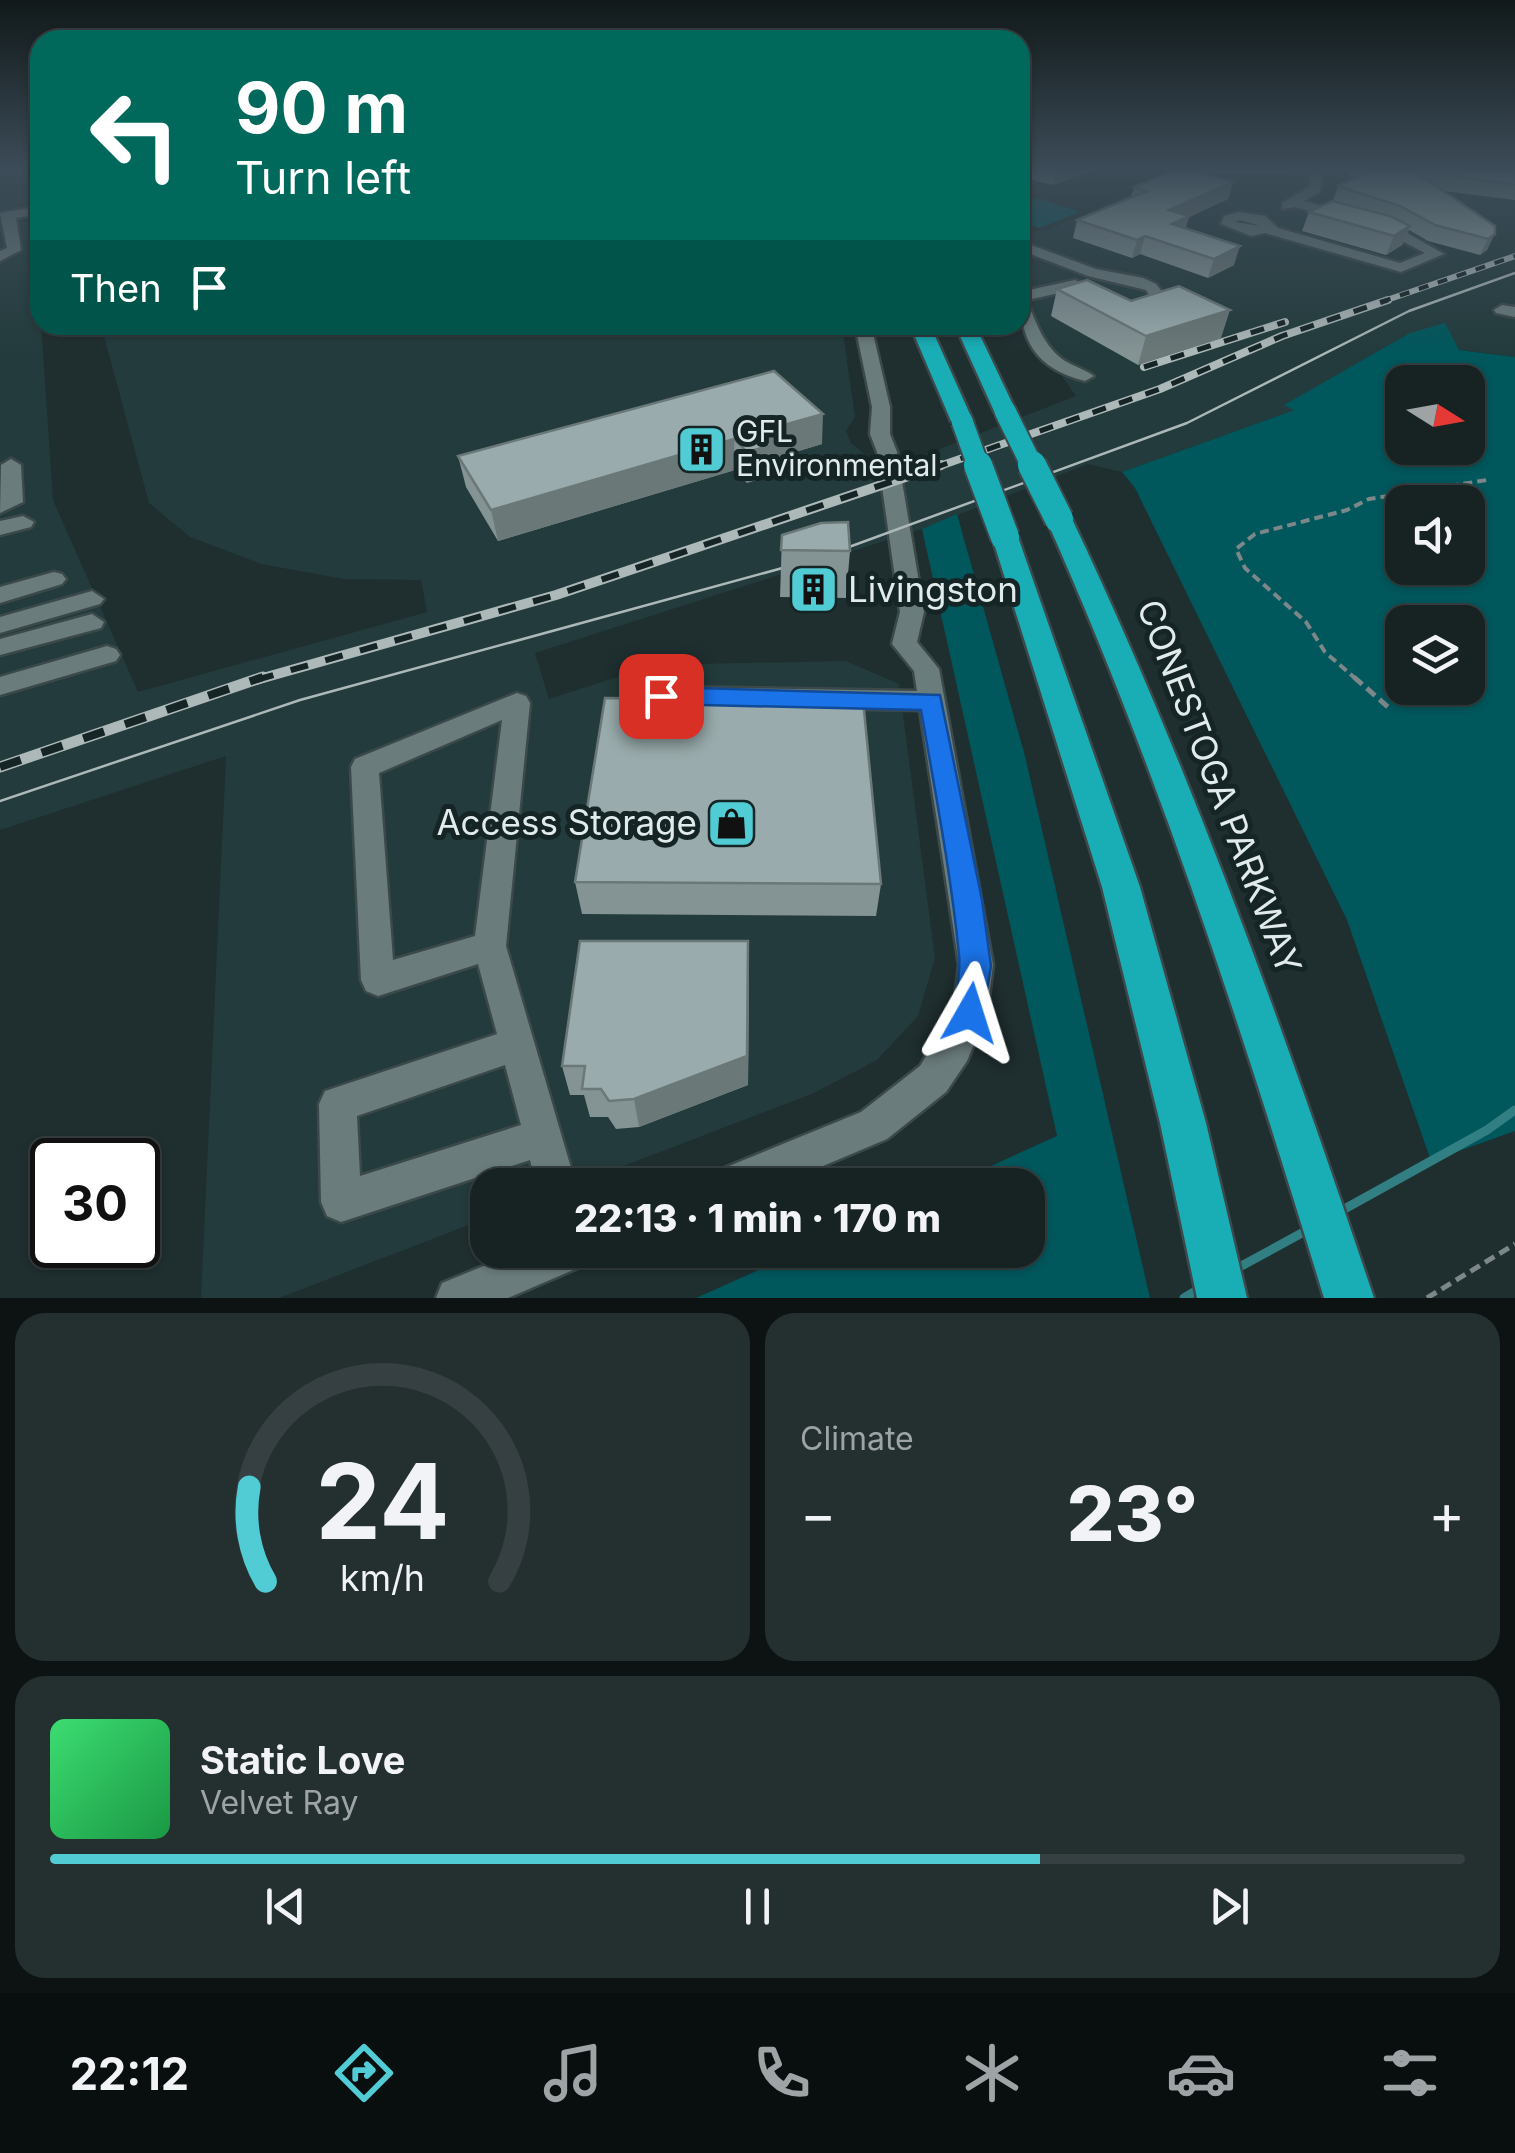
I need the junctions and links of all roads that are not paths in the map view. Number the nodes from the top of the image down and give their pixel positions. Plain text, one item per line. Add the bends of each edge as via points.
1 (9, 232) edge
2 (1287, 232) edge
3 (1395, 232) edge
4 (1030, 249) edge
5 (0, 257) edge
6 (1030, 297) edge
7 (1108, 303) edge
8 (1125, 312) edge
9 (1030, 331) edge
10 (865, 335) edge
11 (924, 335) edge
12 (970, 335) edge
13 (1086, 376) dead end
14 (12, 466) dead end
15 (0, 507) edge
16 (23, 522) dead end
17 (0, 528) edge
18 (54, 579) dead end
19 (0, 595) edge
20 (0, 625) edge
21 (0, 647) edge
22 (107, 655) dead end
23 (0, 686) edge
24 (661, 696) edge
25 (932, 701) junction
26 (490, 946) junction
27 (517, 1044) junction
28 (1288, 1108) junction
29 (542, 1137) junction
30 (551, 1168) edge
31 (772, 1168) edge
32 (530, 1268) edge
33 (457, 1298) edge
34 (1222, 1298) edge
35 (1349, 1298) edge
36 (1367, 1298) edge

1 - 5 street via 14,250
2 - 3 street via 1401,268 1437,254
4 - 8 street via 1157,292 1160,298
6 - 7 street via 1074,285
9 - 13 street via 1044,352
10 - 25 street via 912,612 904,644 926,669
11 - 34 highway, bridge via 1004,537 1120,886
12 - 28 highway, CONESTOGA PARKWAY, bridge via 1087,578 1195,842
14 - 15 street via 12,502
16 - 17 street
18 - 19 street
20 - 21 street via 92,610
22 - 23 street
24 - 25 street
25 - 31 street via 968,900 976,966 970,1013 933,1079 874,1126
26 - 26 street via 492,928 517,703 366,766 378,980
26 - 27 street
27 - 29 street
27 - 29 street via 338,1104 340,1202
28 - 35 highway, CONESTOGA PARKWAY
28 - 36 highway
29 - 30 street
32 - 33 street

